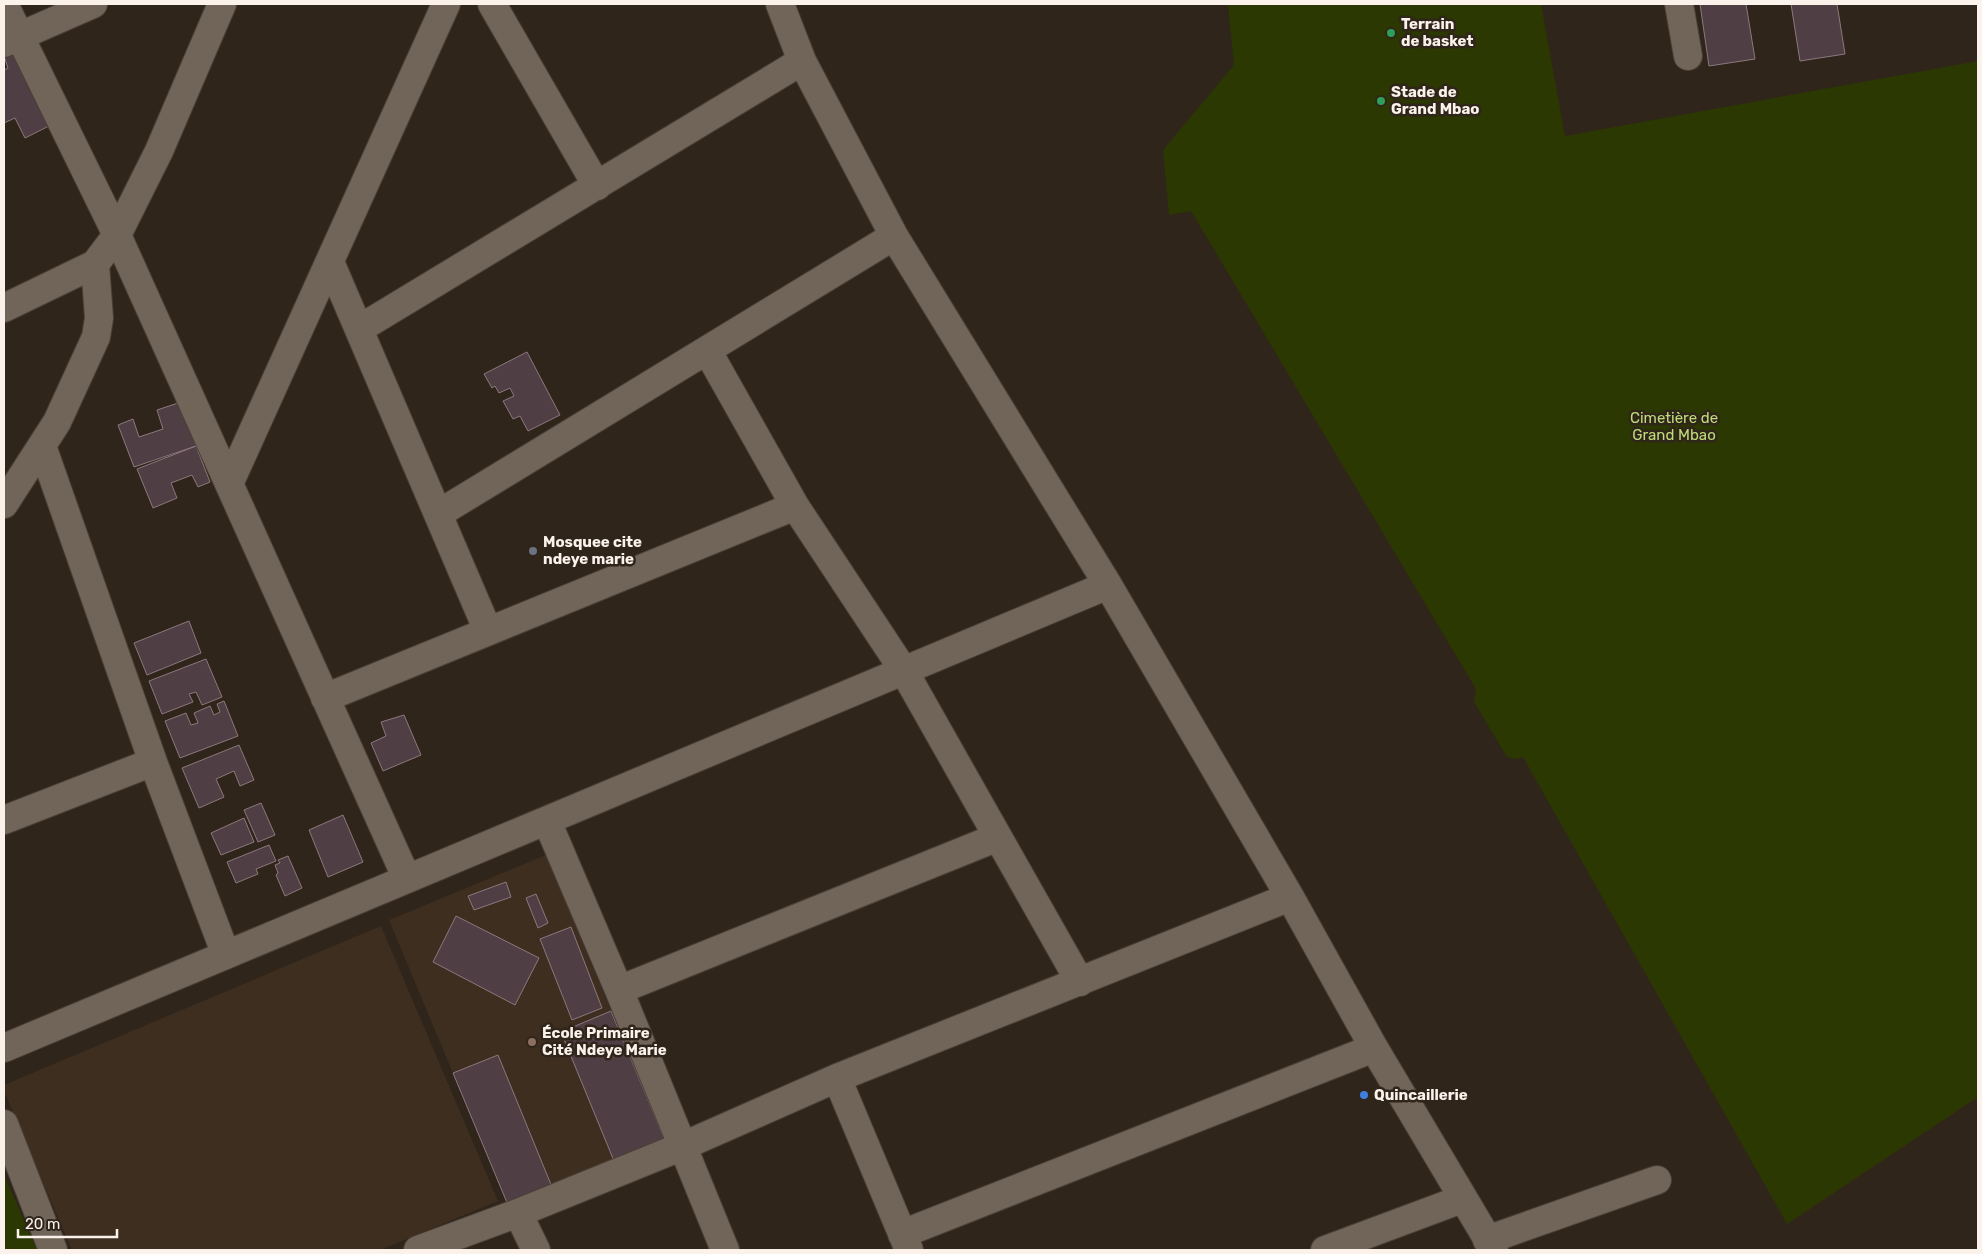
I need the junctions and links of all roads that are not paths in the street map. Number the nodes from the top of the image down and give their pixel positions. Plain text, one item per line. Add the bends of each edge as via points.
1 (4, 4) edge
2 (93, 4) edge
3 (222, 4) edge
4 (446, 4) edge
5 (492, 4) edge
6 (780, 4) edge
7 (1679, 4) edge
8 (12, 40) edge
9 (1688, 56) dead end
10 (802, 61) junction
11 (597, 186) junction
12 (117, 235) junction
13 (894, 236) junction
14 (330, 262) junction
15 (95, 264) junction
16 (4, 308) edge
17 (359, 329) junction
18 (708, 350) junction
19 (42, 446) junction
20 (229, 484) junction
21 (4, 504) edge
22 (795, 506) junction
23 (438, 514) junction
24 (1108, 585) junction
25 (488, 631) junction
26 (904, 671) junction
27 (325, 698) junction
28 (153, 762) junction
29 (4, 820) edge
30 (547, 821) junction
31 (998, 837) junction
32 (407, 879) junction
33 (1290, 897) junction
34 (226, 955) junction
35 (1080, 982) junction
36 (619, 990) junction
37 (4, 1048) edge
38 (1374, 1048) junction
39 (837, 1078) junction
40 (4, 1124) edge
41 (683, 1146) junction
42 (1657, 1180) dead end
43 (1462, 1199) junction
44 (518, 1213) junction
45 (905, 1242) edge
46 (1491, 1245) edge
47 (53, 1250) edge
48 (418, 1250) edge
49 (536, 1250) edge
50 (725, 1250) edge
51 (1325, 1250) edge

1 - 8 street
2 - 8 street
3 - 12 street via 159,151
4 - 14 street
5 - 11 street
6 - 10 street
7 - 9 street
8 - 12 street
10 - 11 street
10 - 13 street
11 - 17 street
12 - 15 street
12 - 20 street
13 - 18 street
13 - 24 street
14 - 17 street
14 - 20 street
15 - 16 street
15 - 19 street via 100,318 96,337 57,422
17 - 23 street
18 - 22 street
18 - 23 street
19 - 21 street
19 - 28 street
20 - 27 street
22 - 25 street
22 - 26 street
23 - 25 street
24 - 26 street
24 - 33 street
25 - 27 street
26 - 30 street
26 - 31 street
27 - 32 street
28 - 29 street
28 - 34 street
30 - 32 street
30 - 36 street
31 - 35 street
31 - 36 street
32 - 34 street
33 - 35 street
33 - 38 street
34 - 37 street
35 - 39 street
36 - 41 street
38 - 43 street
38 - 45 street
39 - 41 street
39 - 45 street
40 - 47 street
41 - 44 street
41 - 50 street
42 - 46 street
43 - 46 street
43 - 51 street
44 - 48 street
44 - 49 street

